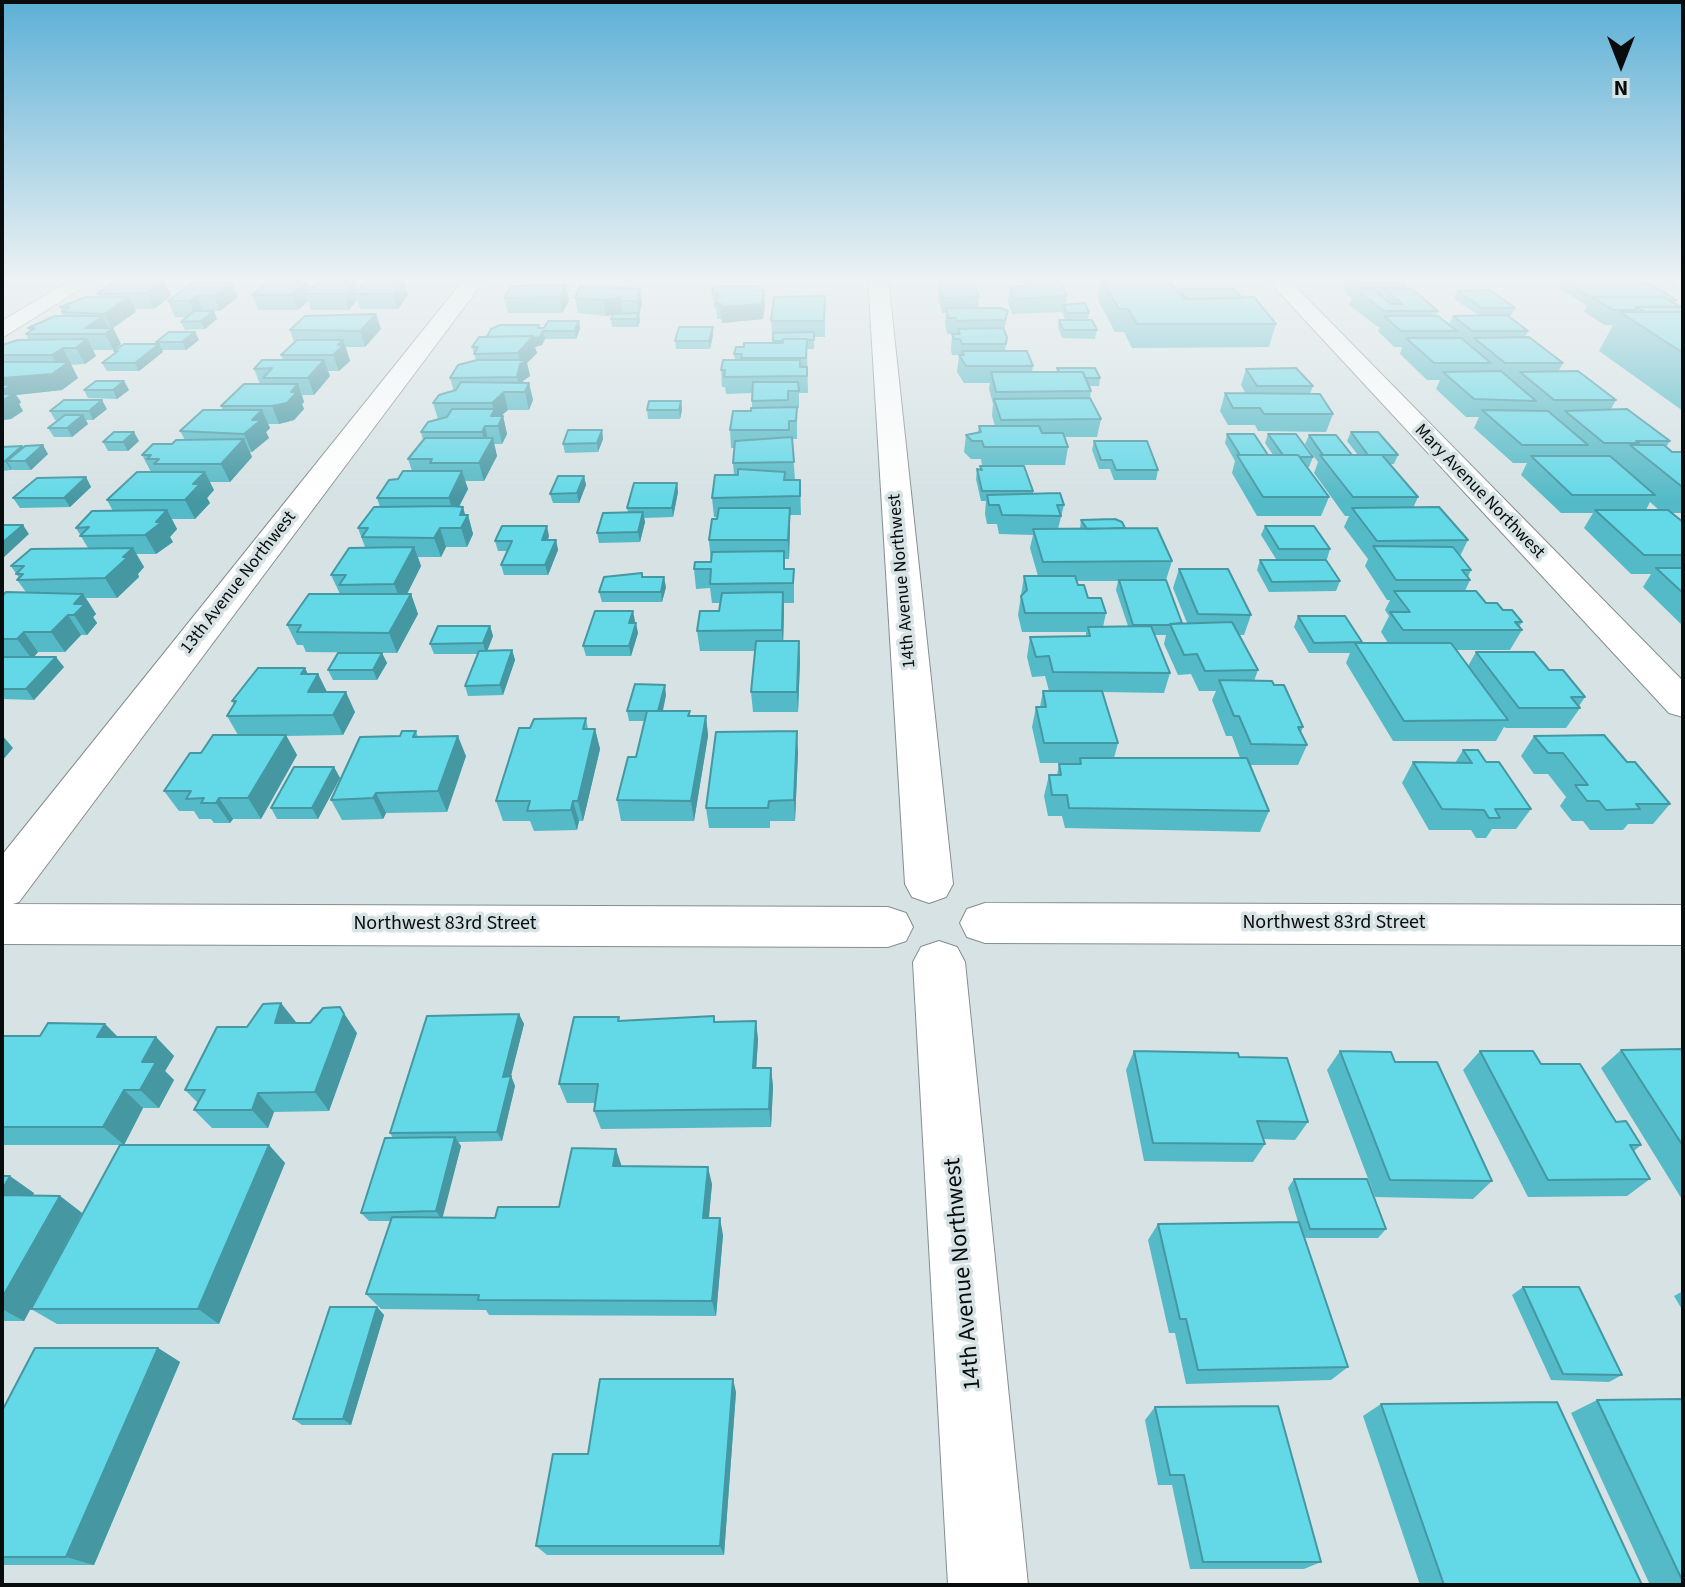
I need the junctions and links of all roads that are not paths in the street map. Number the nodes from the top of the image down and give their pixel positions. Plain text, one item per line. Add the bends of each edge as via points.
1 (419, 352) edge
2 (884, 352) edge
3 (1347, 352) edge
4 (1683, 704) edge
5 (929, 884) junction
6 (2, 889) edge
7 (2, 924) edge
8 (1683, 925) edge
9 (888, 927) junction
10 (962, 943) junction
11 (988, 1585) edge

1 - 6 street, 13th Avenue Northwest
2 - 5 street, 14th Avenue Northwest
3 - 4 street, Mary Avenue Northwest
5 - 9 street via 896,898
5 - 10 street via 967,894 983,913
7 - 9 street, Northwest 83rd Street
8 - 10 street, Northwest 83rd Street
9 - 10 street via 911,956
10 - 11 street, 14th Avenue Northwest

